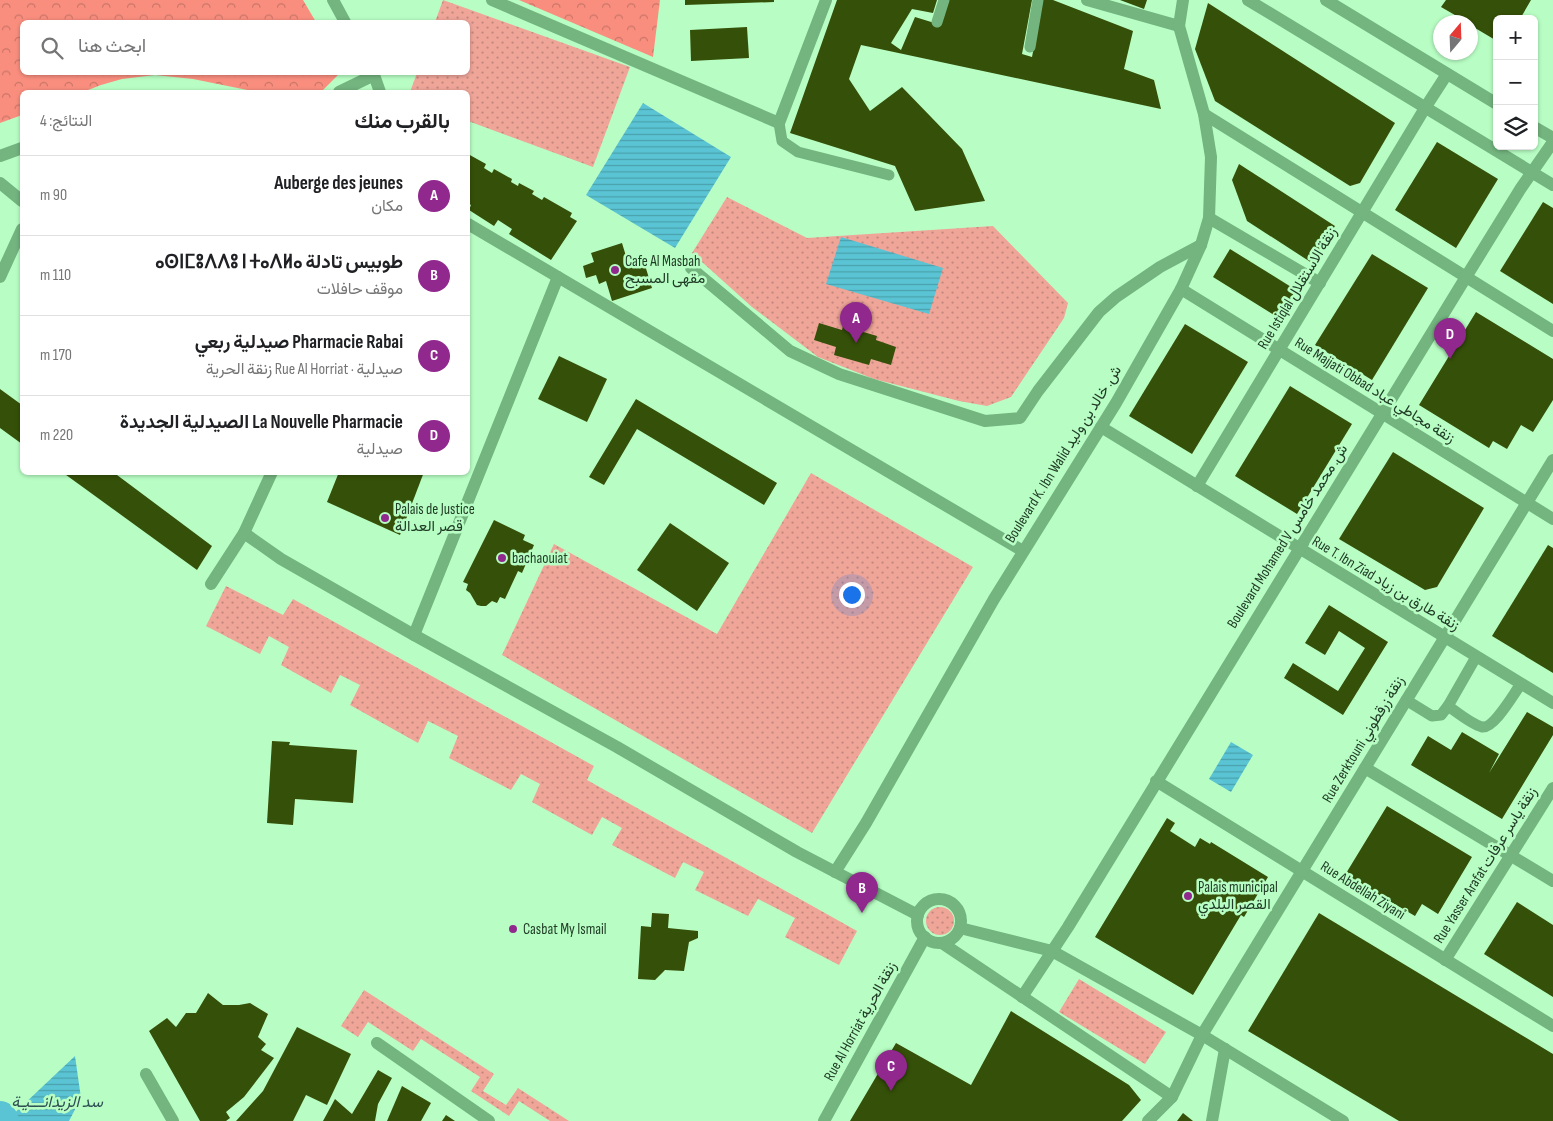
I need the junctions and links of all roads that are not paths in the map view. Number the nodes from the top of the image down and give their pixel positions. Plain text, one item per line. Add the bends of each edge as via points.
1 (333, 0) edge
2 (492, 0) edge
3 (826, 0) edge
4 (944, 0) edge
5 (1038, 0) edge
6 (1087, 0) edge
7 (1183, 0) edge
8 (1248, 0) edge
9 (1326, 0) edge
10 (344, 20) edge
11 (937, 22) dead end
12 (1179, 26) junction
13 (1030, 47) dead end
14 (1448, 74) junction
15 (372, 75) edge
16 (374, 75) edge
17 (343, 90) edge
18 (379, 90) edge
19 (1493, 102) edge
20 (1425, 108) junction
21 (1204, 114) junction
22 (779, 123) junction
23 (1538, 130) edge
24 (1553, 140) edge
25 (20, 149) edge
26 (0, 156) edge
27 (1531, 172) junction
28 (889, 176) dead end
29 (0, 183) edge
30 (1553, 185) edge
31 (20, 199) edge
32 (1362, 212) junction
33 (1209, 218) junction
34 (470, 225) edge
35 (20, 233) edge
36 (1201, 245) junction
37 (691, 268) dead end
38 (0, 277) edge
39 (558, 277) junction
40 (1466, 277) junction
41 (1320, 283) junction
42 (1180, 290) junction
43 (1553, 331) edge
44 (1279, 350) junction
45 (1382, 413) junction
46 (1101, 427) junction
47 (1553, 460) edge
48 (271, 475) edge
49 (1197, 486) junction
50 (1527, 502) junction
51 (1553, 518) edge
52 (244, 533) junction
53 (1299, 548) junction
54 (1023, 551) junction
55 (211, 584) dead end
56 (414, 635) junction
57 (1444, 637) junction
58 (1476, 657) junction
59 (1521, 684) junction
60 (1406, 700) junction
61 (1553, 704) edge
62 (1448, 706) junction
63 (1365, 768) junction
64 (1156, 781) junction
65 (1553, 788) edge
66 (1510, 856) junction
67 (1302, 871) junction
68 (835, 872) junction
69 (1553, 881) edge
70 (918, 915) junction
71 (960, 928) junction
72 (925, 937) junction
73 (942, 943) junction
74 (1052, 951) junction
75 (1445, 960) junction
76 (1022, 996) junction
77 (1553, 1026) edge
78 (1202, 1035) junction
79 (377, 1043) dead end
80 (1225, 1049) junction
81 (146, 1074) dead end
82 (1172, 1097) junction
83 (173, 1121) edge
84 (489, 1121) edge
85 (824, 1121) edge
86 (1148, 1121) edge
87 (1212, 1121) edge
88 (1343, 1121) edge

1 - 10 street
2 - 22 street
3 - 22 street
4 - 11 lane
5 - 13 lane
6 - 12 street
7 - 12 street
8 - 20 street
9 - 14 street
12 - 21 street, Boulevard K. Ibn Walid ش. خالد بن وليد
14 - 19 street
14 - 20 street, Rue Istiqlal زنقة الاستقلال
15 - 17 street
16 - 18 street
20 - 27 street
20 - 32 street, Rue Istiqlal زنقة الاستقلال
21 - 32 street
21 - 33 street, Boulevard K. Ibn Walid ش. خالد بن وليد via 1211,157
22 - 28 lane via 782,141 798,152
23 - 24 street
24 - 27 street, Boulevard Mohamed V ش. محمد خامس
25 - 26 street
27 - 30 street
27 - 40 street, Boulevard Mohamed V ش. محمد خامس
29 - 31 street
32 - 40 street
32 - 41 street, Rue Istiqlal زنقة الاستقلال
33 - 36 street, Boulevard K. Ibn Walid ش. خالد بن وليد
33 - 41 street
34 - 39 street
35 - 38 street
36 - 37 street via 1160,266 1116,296 1099,312 1020,418 985,421 839,374 790,352
36 - 42 street, Boulevard K. Ibn Walid ش. خالد بن وليد
39 - 54 street
39 - 56 street
40 - 43 street
40 - 45 street, Boulevard Mohamed V ش. محمد خامس
41 - 44 street, Rue Istiqlal زنقة الاستقلال
42 - 44 street, Rue Majjati Obbad زنقة مجاطي عباد
42 - 46 street, Boulevard K. Ibn Walid ش. خالد بن وليد
44 - 45 street, Rue Majjati Obbad زنقة مجاطي عباد
44 - 49 street, Rue Istiqlal زنقة الاستقلال
45 - 50 street, Rue Majjati Obbad زنقة مجاطي عباد
45 - 53 street, Boulevard Mohamed V ش. محمد خامس
46 - 49 street, Rue T. Ibn Ziad زنقة طارق بن زياد
46 - 54 street, Boulevard K. Ibn Walid ش. خالد بن وليد
47 - 50 street, Rue Zerktouni زنقة زرقطوني
48 - 52 street
49 - 53 street, Rue T. Ibn Ziad زنقة طارق بن زياد
50 - 51 street, Rue Majjati Obbad زنقة مجاطي عباد
50 - 57 street, Rue Zerktouni زنقة زرقطوني
52 - 55 street
52 - 56 street via 281,559
53 - 57 street, Rue T. Ibn Ziad زنقة طارق بن زياد
53 - 64 street, Boulevard Mohamed V ش. محمد خامس
54 - 68 street, Boulevard K. Ibn Walid ش. خالد بن وليد
56 - 68 street
57 - 58 street, Rue T. Ibn Ziad زنقة طارق بن زياد
57 - 60 street, Rue Zerktouni زنقة زرقطوني
58 - 59 street, Rue T. Ibn Ziad زنقة طارق بن زياد
58 - 62 lane
59 - 61 street, Rue T. Ibn Ziad زنقة طارق بن زياد
59 - 62 lane via 1489,726 1483,727
60 - 62 lane via 1432,716 1441,715
60 - 63 street, Rue Zerktouni زنقة زرقطوني
63 - 66 street
63 - 67 street, Rue Zerktouni زنقة زرقطوني
64 - 67 street, Rue Abdellah Ziyani
64 - 74 street, Boulevard Mohamed V ش. محمد خامس
65 - 66 street, Rue Yasser Arafat زنقة ياسر عرفات
66 - 69 street
66 - 75 street, Rue Yasser Arafat زنقة ياسر عرفات
67 - 75 street, Rue Abdellah Ziyani
67 - 78 street, Rue Zerktouni زنقة زرقطوني
68 - 70 street
70 - 71 street via 927,904 947,901 960,915
70 - 72 street via 918,927
71 - 73 street via 950,940
71 - 74 street
72 - 73 street
72 - 85 street, Rue Al Horriat زنقة الحرية
73 - 76 street
74 - 76 street, Boulevard Mohamed V ش. محمد خامس
74 - 78 street
75 - 77 street, Rue Abdellah Ziyani
76 - 82 street
78 - 80 street
78 - 82 street, Rue Zerktouni زنقة زرقطوني
79 - 84 street
80 - 87 street
80 - 88 street
81 - 83 street
82 - 86 street, Rue Zerktouni زنقة زرقطوني

